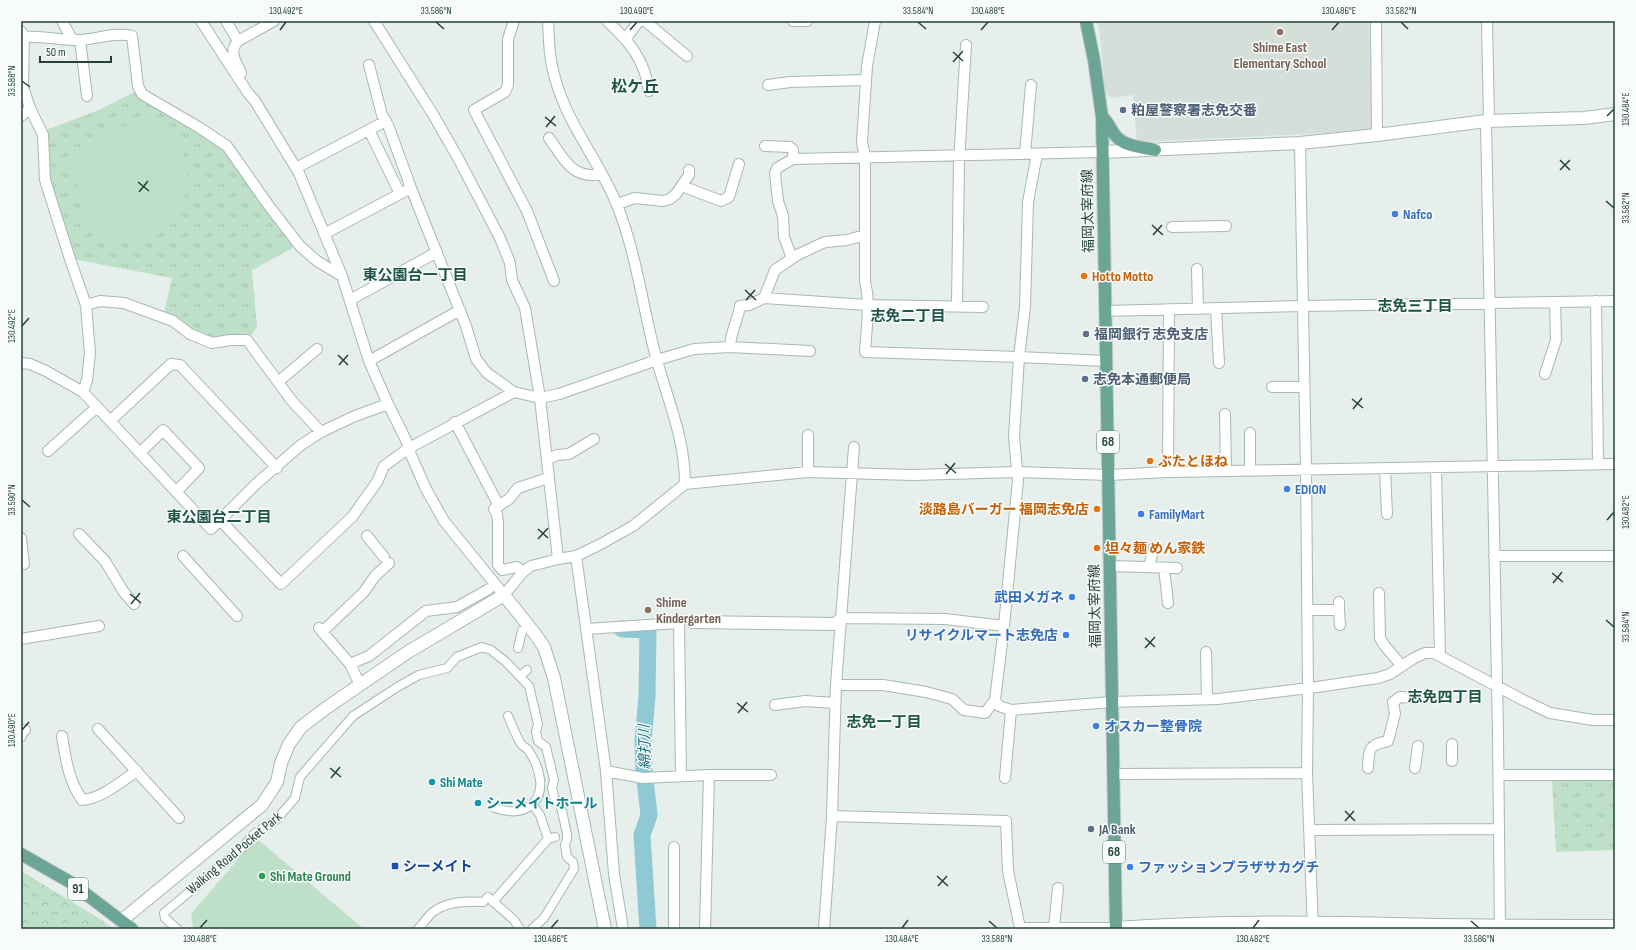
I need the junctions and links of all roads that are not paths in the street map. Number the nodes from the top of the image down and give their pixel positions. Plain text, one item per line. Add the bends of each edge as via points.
1 (62, 21) edge
2 (201, 21) edge
3 (226, 21) edge
4 (274, 21) edge
5 (374, 21) edge
6 (514, 21) edge
7 (548, 21) edge
8 (607, 21) edge
9 (639, 21) edge
10 (645, 21) edge
11 (793, 21) edge
12 (807, 21) edge
13 (875, 21) edge
14 (1086, 21) edge
15 (1376, 21) edge
16 (1487, 21) edge
17 (23, 34) edge
18 (626, 38) junction
19 (76, 40) junction
20 (238, 41) junction
21 (966, 45) dead end
22 (687, 56) dead end
23 (369, 65) dead end
24 (866, 80) junction
25 (768, 85) dead end
26 (1031, 85) dead end
27 (649, 91) dead end
28 (248, 93) junction
29 (87, 96) dead end
30 (30, 108) junction
31 (1615, 114) edge
32 (21, 116) edge
33 (1102, 117) junction
34 (386, 121) junction
35 (1488, 121) junction
36 (369, 130) junction
37 (1377, 135) junction
38 (549, 138) dead end
39 (1300, 143) junction
40 (765, 146) dead end
41 (1155, 150) junction
42 (1102, 152) junction
43 (1025, 154) junction
44 (1037, 154) junction
45 (960, 155) junction
46 (864, 157) junction
47 (793, 159) junction
48 (739, 164) dead end
49 (296, 168) junction
50 (688, 170) dead end
51 (602, 174) junction
52 (682, 186) junction
53 (411, 188) junction
54 (400, 194) junction
55 (617, 204) junction
56 (1226, 226) dead end
57 (1172, 227) dead end
58 (324, 234) junction
59 (865, 235) junction
60 (437, 252) junction
61 (792, 258) junction
62 (1197, 268) dead end
63 (342, 276) junction
64 (554, 281) dead end
65 (764, 298) junction
66 (350, 300) junction
67 (1596, 301) junction
68 (1615, 301) edge
69 (1555, 302) junction
70 (1490, 303) junction
71 (86, 305) junction
72 (867, 305) junction
73 (957, 306) junction
74 (1302, 306) junction
75 (983, 307) dead end
76 (1216, 308) junction
77 (1169, 309) junction
78 (1198, 309) junction
79 (460, 310) junction
80 (1105, 311) junction
81 (730, 347) junction
82 (317, 349) dead end
83 (810, 351) dead end
84 (1019, 356) junction
85 (657, 360) junction
86 (370, 361) junction
87 (1106, 361) junction
88 (21, 363) edge
89 (1219, 363) dead end
90 (1545, 374) dead end
91 (278, 382) junction
92 (1304, 386) junction
93 (1272, 387) dead end
94 (83, 392) junction
95 (514, 392) junction
96 (540, 398) junction
97 (388, 404) junction
98 (96, 406) junction
99 (1225, 414) dead end
100 (110, 421) junction
101 (455, 422) junction
102 (321, 432) junction
103 (1250, 434) dead end
104 (808, 435) dead end
105 (594, 439) dead end
106 (854, 447) dead end
107 (409, 448) junction
108 (48, 451) dead end
109 (140, 453) junction
110 (547, 458) junction
111 (1598, 464) junction
112 (1615, 464) edge
113 (1492, 467) junction
114 (277, 468) junction
115 (1436, 468) junction
116 (1385, 469) junction
117 (1306, 470) junction
118 (1226, 471) junction
119 (1250, 471) junction
120 (808, 472) junction
121 (1017, 472) junction
122 (1168, 472) junction
123 (853, 473) junction
124 (1109, 475) junction
125 (548, 478) junction
126 (685, 484) junction
127 (176, 492) junction
128 (499, 506) junction
129 (1386, 514) dead end
130 (220, 520) junction
131 (79, 534) dead end
132 (367, 536) dead end
133 (21, 538) edge
134 (1154, 548) dead end
135 (183, 556) dead end
136 (576, 556) junction
137 (1494, 556) junction
138 (1615, 556) edge
139 (558, 559) junction
140 (24, 564) dead end
141 (1110, 566) junction
142 (1149, 568) junction
143 (1164, 568) junction
144 (1177, 568) dead end
145 (524, 572) junction
146 (489, 589) dead end
147 (1379, 593) dead end
148 (504, 595) junction
149 (1168, 603) dead end
150 (134, 604) dead end
151 (1307, 610) junction
152 (237, 616) dead end
153 (842, 618) junction
154 (693, 622) dead end
155 (1340, 625) dead end
156 (99, 626) dead end
157 (1004, 626) junction
158 (586, 629) junction
159 (522, 631) dead end
160 (21, 639) edge
161 (518, 648) dead end
162 (1206, 652) dead end
163 (1440, 656) junction
164 (350, 664) junction
165 (1402, 666) junction
166 (527, 670) dead end
167 (520, 676) junction
168 (360, 685) junction
169 (836, 685) junction
170 (1497, 687) junction
171 (1308, 688) junction
172 (1421, 698) dead end
173 (1207, 699) junction
174 (995, 700) junction
175 (1112, 702) junction
176 (835, 703) junction
177 (775, 705) dead end
178 (1011, 710) junction
179 (508, 716) dead end
180 (1615, 720) edge
181 (98, 729) dead end
182 (62, 736) dead end
183 (1452, 744) dead end
184 (1418, 746) dead end
185 (1452, 762) dead end
186 (1368, 768) dead end
187 (1415, 768) dead end
188 (136, 771) junction
189 (606, 771) junction
190 (1307, 773) junction
191 (1112, 774) junction
192 (709, 775) junction
193 (771, 775) dead end
194 (1499, 775) junction
195 (1615, 775) edge
196 (681, 776) junction
197 (1006, 778) dead end
198 (532, 804) junction
199 (495, 808) dead end
200 (832, 816) junction
201 (179, 818) dead end
202 (1498, 828) junction
203 (1309, 830) junction
204 (674, 846) dead end
205 (21, 854) edge
206 (1058, 888) dead end
207 (493, 902) junction
208 (121, 920) junction
209 (1312, 926) edge
210 (1615, 926) edge
211 (1167, 927) edge
212 (1054, 928) edge
213 (1500, 928) edge
214 (1552, 928) edge
215 (132, 929) edge
216 (177, 929) edge
217 (418, 929) edge
218 (520, 929) edge
219 (532, 929) edge
220 (604, 929) edge
221 (623, 929) edge
222 (674, 929) edge
223 (705, 929) edge
224 (824, 929) edge
225 (1116, 929) edge

1 - 19 street
2 - 28 street
3 - 20 street
4 - 20 street
5 - 96 street via 434,116 500,238 510,263 512,280 525,308
6 - 64 street via 508,39 508,85 505,92 474,110 527,210
7 - 51 street via 549,50 555,79 570,115
8 - 18 street
9 - 18 street
10 - 22 street
11 - 12 street
13 - 24 street
14 - 33 main road, 福岡太宰府線 / 68
15 - 37 street
16 - 35 street
17 - 19 street
17 - 30 street via 23,87
18 - 27 street via 644,70
19 - 29 street
19 - 63 street via 110,35 132,36 138,86 142,94 228,146 300,246 317,261
20 - 28 street via 233,46 233,54
21 - 45 street
23 - 34 street
24 - 25 street
24 - 46 street via 862,142
26 - 43 street
28 - 49 street
30 - 32 street
30 - 71 street via 43,135 45,180
31 - 35 street via 1584,118
33 - 41 main road via 1106,119 1116,137 1129,145
33 - 42 main road, 福岡太宰府線 / 68
34 - 36 street
34 - 53 street
35 - 37 street
35 - 70 street
36 - 49 street
36 - 54 street
37 - 39 street
38 - 51 street via 571,168 579,174
39 - 41 street
39 - 74 street
40 - 47 street via 790,147 793,150
41 - 42 street
42 - 44 street
42 - 80 main road, 福岡太宰府線 / 68
43 - 44 street
43 - 45 street
44 - 84 street via 1028,202 1025,307
45 - 46 street
45 - 73 street
46 - 47 street
46 - 59 street
47 - 61 street via 777,168 775,172 784,237
48 - 52 street via 729,197 721,201
49 - 58 street
50 - 52 street via 689,175
51 - 55 street
52 - 55 street via 670,199 663,201 635,198
53 - 54 street
53 - 60 street
54 - 58 street
55 - 85 street via 635,264
56 - 57 street
58 - 63 street
59 - 61 street via 825,242
59 - 72 street
60 - 66 street
60 - 79 street
61 - 65 street via 776,270
62 - 78 street
63 - 66 street
65 - 72 street
65 - 81 street via 740,306
66 - 86 street
67 - 68 street
67 - 69 street
67 - 111 street
69 - 70 street
69 - 90 street via 1556,340
70 - 74 street
70 - 113 street
71 - 91 street via 100,301 124,303 173,321 190,334 212,343 247,340
71 - 94 street via 90,353
72 - 73 street
72 - 84 street via 865,352
73 - 75 street
74 - 76 street
74 - 92 street
76 - 78 street
76 - 89 street
77 - 78 street
77 - 80 street
77 - 122 street
79 - 86 street
79 - 95 street via 476,360 487,373
80 - 87 main road, 福岡太宰府線 / 68
81 - 83 street
81 - 85 street via 694,349
82 - 91 street
84 - 87 street
84 - 121 street via 1014,437
85 - 96 street via 560,394
85 - 126 street via 679,432 685,462
86 - 97 street
87 - 124 main road, 福岡太宰府線 / 68
88 - 94 street via 46,371
91 - 102 street
92 - 93 street
92 - 117 street
94 - 98 street
95 - 96 street
95 - 101 street
96 - 110 street
97 - 102 street
97 - 107 street
98 - 100 street
98 - 108 street
99 - 118 street
100 - 109 street
100 - 114 street via 171,364 180,365
101 - 107 street
101 - 128 street
102 - 114 street
103 - 119 street
104 - 120 street
105 - 110 street via 569,454
106 - 123 street
107 - 130 street via 384,466 354,519 281,584
107 - 148 street via 426,489 444,521
109 - 127 street
109 - 127 street via 163,430 199,468
110 - 125 street
111 - 112 street
111 - 113 street
113 - 115 street
113 - 137 street
114 - 130 street via 256,484
115 - 116 street
115 - 163 street
116 - 117 street
116 - 129 street
117 - 119 street
117 - 151 street
118 - 119 street
118 - 122 street
120 - 123 street
120 - 126 street
121 - 123 street via 913,475
121 - 124 street
121 - 157 street
122 - 124 street
123 - 153 street
124 - 141 main road, 福岡太宰府線 / 68
125 - 128 street via 518,488
125 - 139 street
126 - 136 street via 634,526
127 - 130 street via 211,529
128 - 145 street via 494,509 498,522 498,565 502,570 517,567
131 - 150 street via 104,561
132 - 164 street via 386,560 364,592 321,630
133 - 140 street
134 - 142 street
135 - 152 street
136 - 139 street
136 - 158 street
137 - 138 street
137 - 170 street
139 - 145 street via 531,566
141 - 142 street
141 - 175 main road, 福岡太宰府線 / 68
142 - 143 street
143 - 144 street
143 - 149 street
145 - 148 street
146 - 164 street via 457,607 424,609 369,656
147 - 165 street via 1380,638
148 - 168 street via 408,652
148 - 220 street via 544,648 554,678
151 - 155 street via 1339,606
151 - 171 street
153 - 154 street via 835,624
153 - 157 street via 945,619
153 - 169 street
156 - 160 street
157 - 174 street
158 - 189 street
158 - 196 street via 678,623
159 - 161 street
162 - 173 street
163 - 165 street via 1426,653
163 - 170 street
164 - 168 street
165 - 171 street via 1378,678
166 - 167 street
167 - 216 street, Walking Road Pocket Park via 491,650 482,647 457,657 446,668 419,675 405,682 353,716 300,777 295,798 276,820 254,834 243,847 164,913 165,918
167 - 219 street, Walking Road Pocket Park via 529,686 538,724 538,741 546,747 554,780 552,788 555,800 560,802 567,839 567,856 573,862 574,869 544,918
168 - 208 street via 301,727 289,744 277,782 262,805
169 - 174 street via 883,685 926,692 952,699 964,710 986,713
169 - 176 street
170 - 180 street via 1550,713 1593,720
170 - 194 street
171 - 173 street
171 - 190 street
172 - 186 street via 1400,697 1393,702 1395,714 1388,741 1374,744 1369,750
173 - 175 street
174 - 178 street via 999,706
175 - 178 street
175 - 191 main road, 福岡太宰府線 / 68
176 - 177 street via 805,701
176 - 200 street
178 - 197 street
179 - 198 street via 521,744 539,771 540,790
181 - 188 street
182 - 188 street via 68,771 82,800 92,799
183 - 185 street
184 - 187 street
188 - 201 street
189 - 196 street via 643,778
189 - 221 street via 614,874
190 - 191 street
190 - 203 street
191 - 225 main road, 福岡太宰府線 / 68
192 - 193 street
192 - 196 street
192 - 223 street
194 - 195 street
194 - 202 street
198 - 199 street via 523,811 515,812
198 - 207 street via 552,838
200 - 212 street via 1006,821 1008,871 1020,928
200 - 224 street
202 - 203 street
202 - 213 street
203 - 209 street
204 - 222 street
205 - 208 main road, 91 via 70,882
206 - 212 street
207 - 217 street via 488,897 483,902 451,904 434,912
207 - 218 street via 514,920
208 - 215 main road, 91
209 - 211 street
209 - 213 street
210 - 214 street
211 - 225 street
212 - 225 street
213 - 214 street

